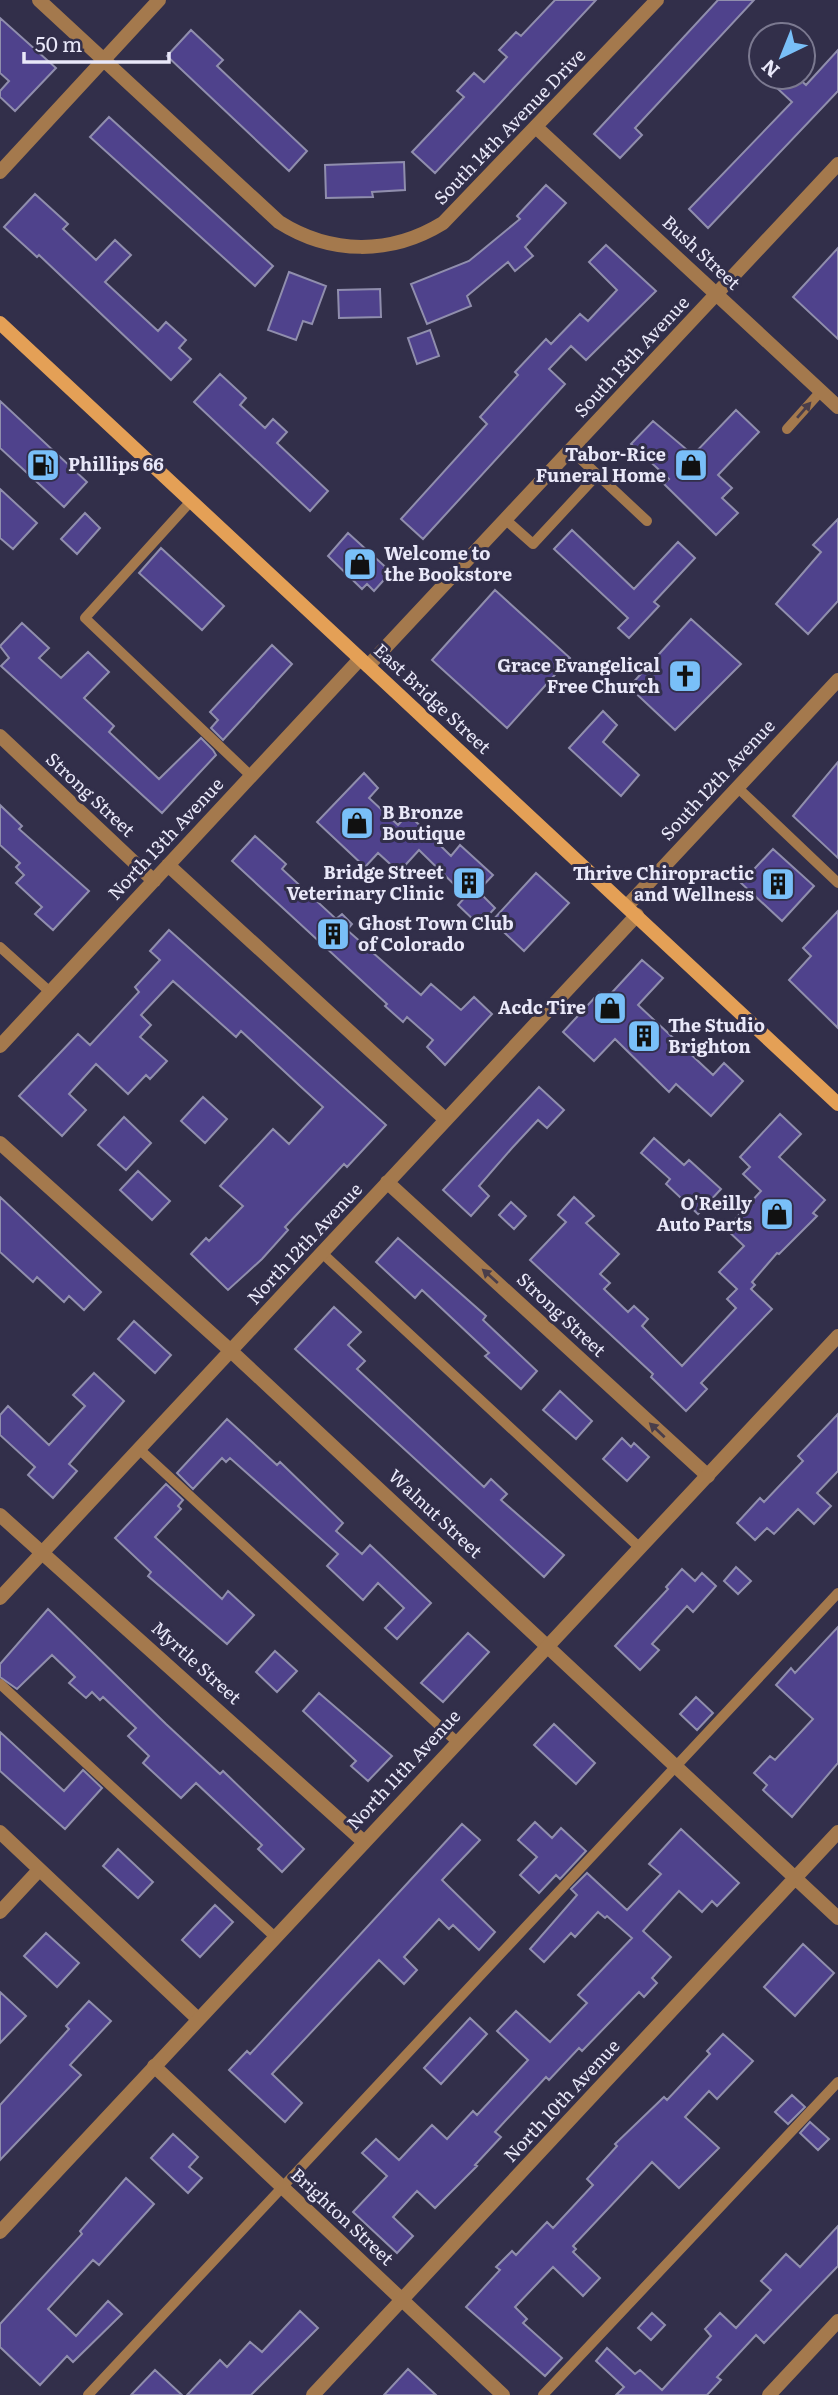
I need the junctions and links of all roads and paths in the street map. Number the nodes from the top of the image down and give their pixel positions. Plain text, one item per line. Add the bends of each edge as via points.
1 (38, 0) edge
2 (159, 0) edge
3 (657, 0) edge
4 (103, 60) junction
5 (537, 128) junction
6 (838, 164) edge
7 (0, 172) edge
8 (717, 293) junction
9 (0, 323) edge
10 (821, 391) junction
11 (838, 407) edge
12 (787, 429) dead end
13 (572, 450) junction
14 (597, 475) junction
15 (191, 501) junction
16 (506, 520) junction
17 (647, 521) dead end
18 (364, 663) junction
19 (838, 680) edge
20 (0, 737) edge
21 (251, 776) junction
22 (737, 788) junction
23 (167, 865) junction
24 (153, 881) junction
25 (838, 883) edge
26 (632, 910) junction
27 (0, 947) edge
28 (50, 992) junction
29 (0, 1046) edge
30 (838, 1104) edge
31 (445, 1119) junction
32 (0, 1143) edge
33 (387, 1182) junction
34 (322, 1253) junction
35 (838, 1336) edge
36 (232, 1352) junction
37 (139, 1449) junction
38 (708, 1476) junction
39 (0, 1515) edge
40 (640, 1548) junction
41 (44, 1551) junction
42 (838, 1593) edge
43 (0, 1598) edge
44 (549, 1646) junction
45 (0, 1684) edge
46 (457, 1742) junction
47 (676, 1766) junction
48 (0, 1832) edge
49 (838, 1832) edge
50 (364, 1842) junction
51 (39, 1870) junction
52 (795, 1878) junction
53 (0, 1912) edge
54 (838, 1918) edge
55 (275, 1937) junction
56 (198, 2019) junction
57 (154, 2066) junction
58 (838, 2082) edge
59 (283, 2187) junction
60 (0, 2232) edge
61 (402, 2300) junction
62 (838, 2321) edge
63 (88, 2395) edge
64 (313, 2395) edge
65 (503, 2395) edge
66 (543, 2395) edge
67 (769, 2395) edge

1 - 4 street, South 14th Avenue Drive
2 - 4 street
3 - 5 street, South 14th Avenue Drive
4 - 5 street, South 14th Avenue Drive via 279,222 327,244 388,246 427,233 443,223
4 - 7 street
5 - 8 street, Bush Street
6 - 8 street, South 13th Avenue
8 - 10 street, Bush Street
8 - 13 street, South 13th Avenue
9 - 15 main road, East Bridge Street
10 - 11 street, Bush Street
12 -> 10 lane
13 - 14 lane
13 - 16 street, South 13th Avenue
14 - 16 lane via 533,544
14 - 17 lane
15 - 18 main road, East Bridge Street
15 - 21 lane via 85,618
16 - 18 street, South 13th Avenue
18 - 21 street, North 13th Avenue
18 - 26 main road, East Bridge Street
19 - 22 street, South 12th Avenue
20 - 24 street, Strong Street
21 - 23 street, North 13th Avenue
22 - 25 lane
22 - 26 street, South 12th Avenue
23 - 24 street, North 13th Avenue
23 - 31 street
24 - 28 street, North 13th Avenue
26 - 30 main road, East Bridge Street
26 - 31 street, North 12th Avenue
27 - 28 lane
28 - 29 street, North 13th Avenue
31 - 33 street, North 12th Avenue
32 - 36 street, Walnut Street
33 - 34 street, North 12th Avenue
38 -> 33 street, Strong Street
34 - 36 street, North 12th Avenue
34 - 40 lane
35 - 38 street, North 11th Avenue
36 - 37 street, North 12th Avenue
36 - 44 street, Walnut Street
37 - 41 street, North 12th Avenue
37 - 46 lane
38 - 40 street, North 11th Avenue
39 - 41 street, Myrtle Street
40 - 44 street, North 11th Avenue
41 - 43 street, North 12th Avenue
41 - 50 street, Myrtle Street
42 - 47 lane
44 - 46 street, North 11th Avenue
44 - 47 street, Walnut Street
45 - 55 lane
46 - 50 street, North 11th Avenue
47 - 52 street, Walnut Street
47 - 59 lane
48 - 51 street
49 - 52 street, North 10th Avenue
50 - 55 street, North 11th Avenue
51 - 53 street
51 - 56 street
52 - 54 street, Walnut Street
52 - 61 street, North 10th Avenue
55 - 56 street, North 11th Avenue
56 - 57 street, North 11th Avenue
57 - 59 street, Brighton Street
57 - 60 street, North 11th Avenue
58 - 66 lane
59 - 61 street, Brighton Street
59 - 63 lane
61 - 64 street, North 10th Avenue
61 - 65 street, Brighton Street
62 - 67 street

